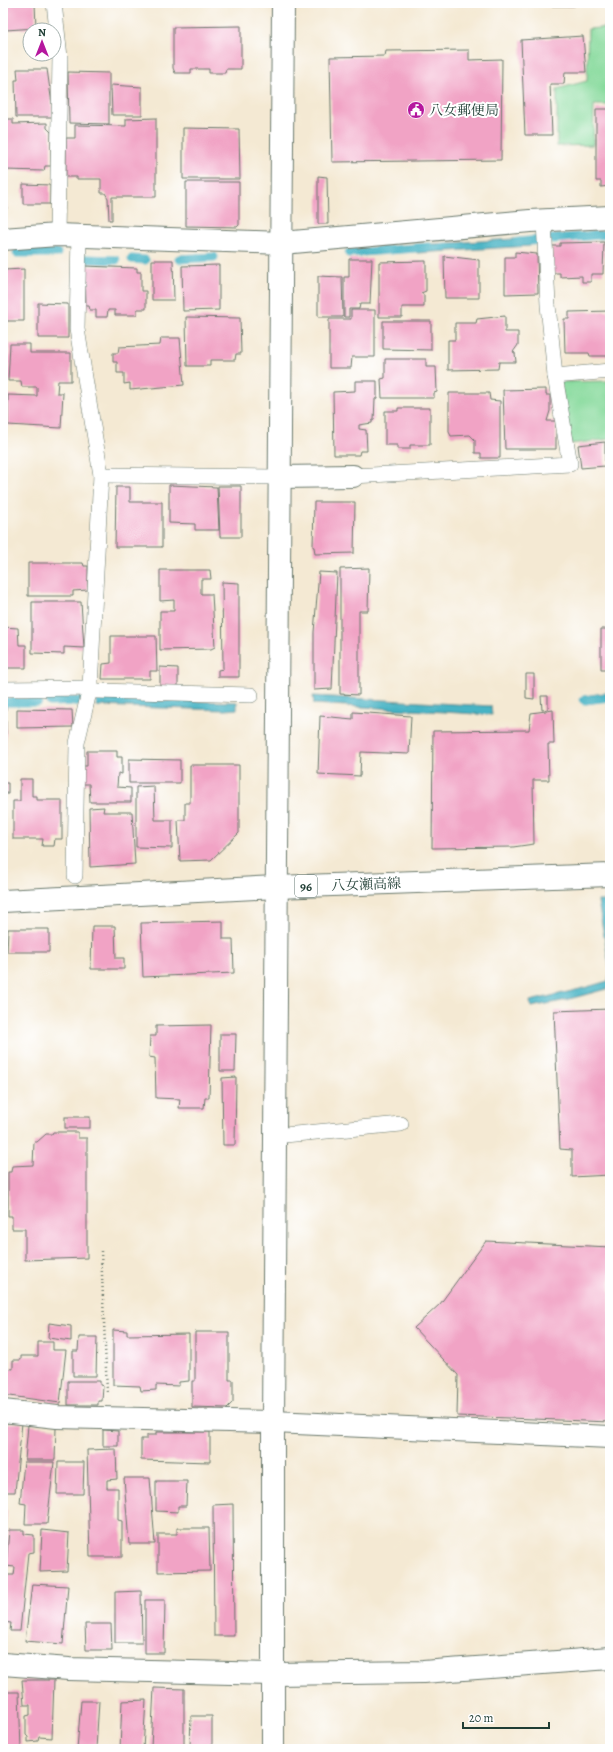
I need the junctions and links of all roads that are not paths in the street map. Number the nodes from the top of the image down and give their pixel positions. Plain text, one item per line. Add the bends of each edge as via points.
1 (54, 3) edge
2 (282, 3) edge
3 (610, 217) edge
4 (544, 220) junction
5 (57, 235) junction
6 (79, 236) junction
7 (3, 239) edge
8 (282, 243) junction
9 (610, 371) edge
10 (555, 376) junction
11 (101, 475) junction
12 (353, 476) joint
13 (280, 478) junction
14 (90, 688) junction
15 (3, 689) edge
16 (250, 695) dead end
17 (610, 875) edge
18 (75, 876) dead end
19 (276, 887) junction
20 (3, 901) edge
21 (401, 1124) dead end
22 (274, 1136) junction
23 (3, 1410) edge
24 (273, 1422) junction
25 (610, 1437) edge
26 (610, 1658) edge
27 (3, 1664) edge
28 (274, 1674) junction
29 (273, 1749) edge

1 - 5 lane via 60,57
2 - 8 street
3 - 4 street
4 - 8 street
4 - 10 lane
5 - 6 street
5 - 7 street
6 - 8 street
6 - 11 lane via 77,329
8 - 13 street
9 - 10 lane
10 - 12 lane via 570,464
11 - 13 lane
11 - 14 lane
12 - 13 street
13 - 19 street
14 - 15 lane
14 - 16 lane via 97,691
14 - 18 lane via 77,743
17 - 19 street, 八女瀬高線 / 96
19 - 20 street, 八女瀬高線 / 96
19 - 22 street
21 - 22 lane
22 - 24 street
23 - 24 street via 58,1417
24 - 25 street
24 - 28 street
26 - 28 street via 423,1672
27 - 28 street via 69,1669
28 - 29 street

